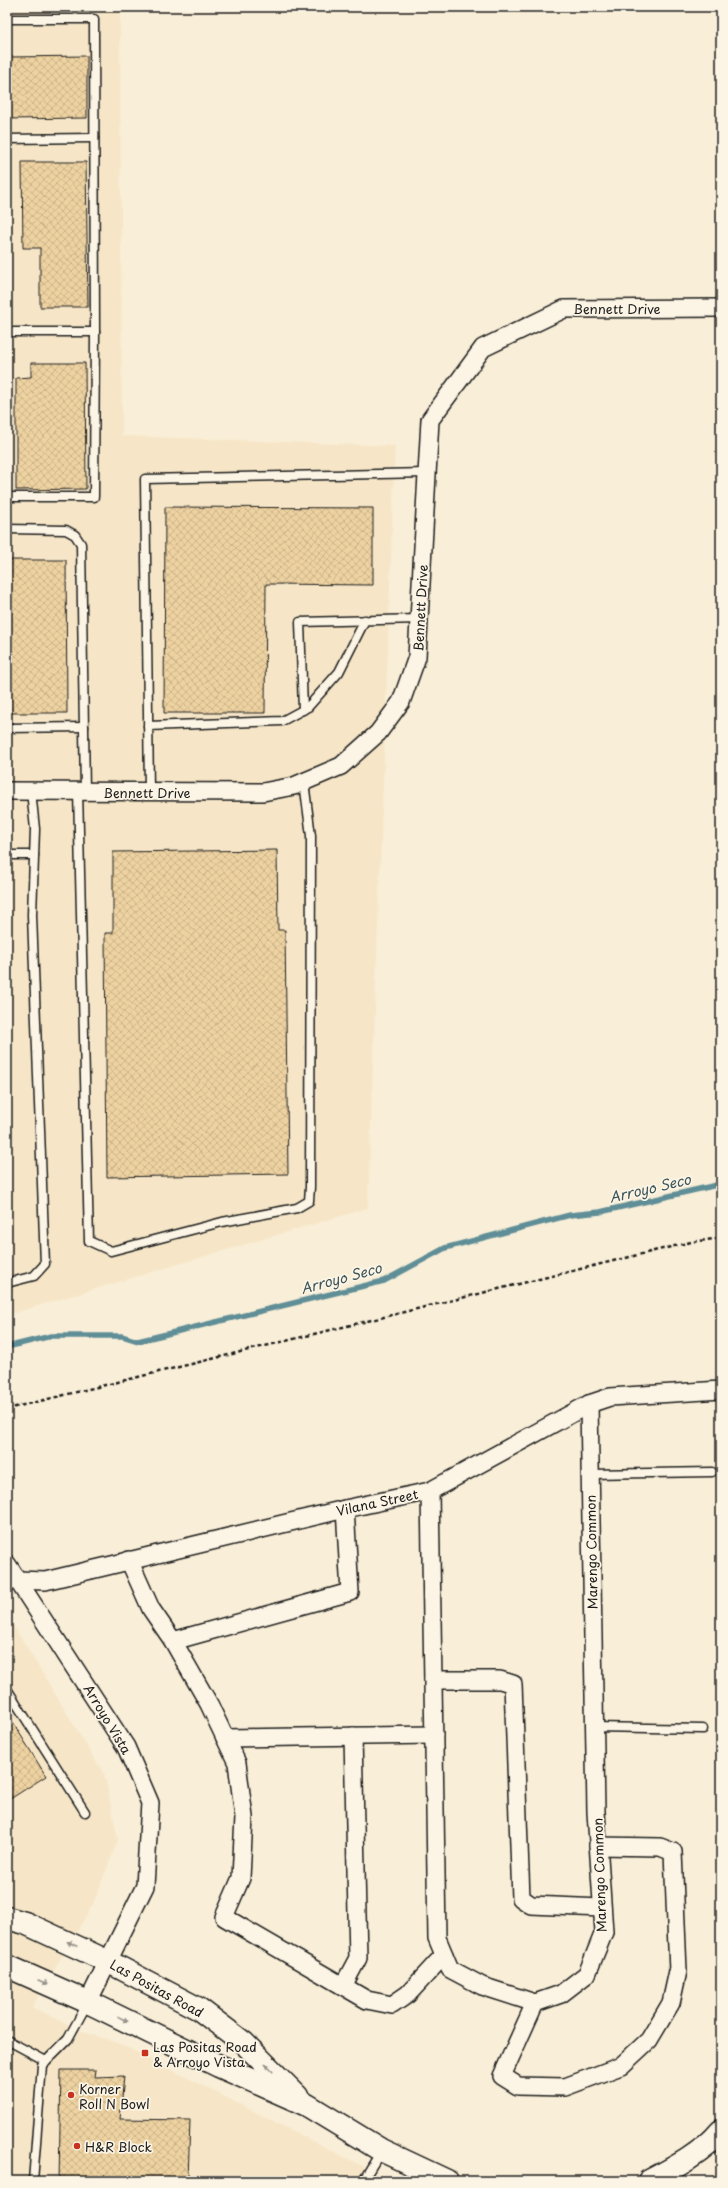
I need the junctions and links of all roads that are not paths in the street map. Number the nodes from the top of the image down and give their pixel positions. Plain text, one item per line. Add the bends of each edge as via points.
1 (7, 19) edge
2 (94, 138) junction
3 (7, 139) edge
4 (721, 308) edge
5 (7, 332) edge
6 (95, 332) junction
7 (427, 474) junction
8 (7, 497) edge
9 (7, 529) edge
10 (420, 619) junction
11 (366, 620) junction
12 (302, 710) junction
13 (148, 726) junction
14 (84, 727) junction
15 (7, 728) edge
16 (304, 782) junction
17 (7, 791) edge
18 (31, 791) junction
19 (81, 791) junction
20 (149, 792) junction
21 (7, 855) edge
22 (34, 855) junction
23 (7, 1282) edge
24 (721, 1390) edge
25 (588, 1404) junction
26 (712, 1472) dead end
27 (590, 1474) junction
28 (430, 1491) junction
29 (345, 1509) junction
30 (129, 1560) junction
31 (7, 1564) edge
32 (14, 1582) junction
33 (173, 1640) junction
34 (433, 1680) junction
35 (7, 1689) edge
36 (594, 1727) junction
37 (703, 1729) dead end
38 (434, 1735) junction
39 (353, 1736) junction
40 (225, 1738) junction
41 (85, 1812) dead end
42 (598, 1846) junction
43 (602, 1908) junction
44 (7, 1918) edge
45 (444, 1955) junction
46 (107, 1961) junction
47 (7, 1966) edge
48 (343, 1986) junction
49 (88, 2002) junction
50 (535, 2003) junction
51 (7, 2040) edge
52 (46, 2061) junction
53 (307, 2105) junction
54 (721, 2131) edge
55 (381, 2150) junction
56 (33, 2181) edge
57 (363, 2181) edge
58 (448, 2181) edge
59 (649, 2181) edge

1 - 2 lane via 94,19
2 - 3 lane
2 - 6 lane
4 - 7 street, Bennett Drive via 564,308 482,348 430,420
5 - 6 lane
6 - 8 lane via 94,497
7 - 10 street, Bennett Drive
7 - 13 lane via 145,480
9 - 14 lane via 66,530 75,535 81,544
10 - 11 lane
10 - 16 street, Bennett Drive via 417,657 402,702 378,733 341,766
11 - 12 lane via 339,672
11 - 12 lane via 300,622
12 - 13 lane via 282,721
13 - 20 lane
14 - 15 lane
14 - 19 lane
16 - 19 lane via 311,836 309,1201 297,1208 222,1222 111,1251 89,1241
16 - 20 street, Bennett Drive via 263,792
17 - 18 street, Bennett Drive
18 - 19 street, Bennett Drive
18 - 22 lane via 35,829
19 - 20 street, Bennett Drive
21 - 22 lane
22 - 23 lane via 32,915 45,1264 34,1276
24 - 25 street, Vilana Street via 610,1397
25 - 27 street, Marengo Common
25 - 28 street, Vilana Street
26 - 27 lane
27 - 36 street, Marengo Common
28 - 29 street, Vilana Street
28 - 34 street
29 - 30 street, Vilana Street
29 - 33 street via 350,1592
30 - 32 street, Vilana Street via 45,1581
30 - 33 street via 151,1609
31 - 32 street, Arroyo Vista
32 - 46 street, Arroyo Vista via 92,1692 126,1746 150,1803 145,1886
33 - 40 street
34 - 38 street
34 - 43 street via 500,1680 513,1684 521,1898 531,1905
35 - 41 lane
36 - 37 lane
36 - 42 street, Marengo Common
38 - 39 street
38 - 45 street via 437,1938
39 - 40 street
39 - 48 street via 358,1958
40 - 48 street via 237,1763 244,1817 241,1878 224,1917
42 - 43 street, Marengo Common
42 - 50 street via 660,1847 673,1852 678,1971 671,2003 649,2040 620,2066 565,2087 518,2086 502,2076
43 - 50 street, Marengo Common via 604,1932 587,1974 561,1994
46 -> 44 main road, Las Positas Road via 25,1923
45 - 48 street via 408,1994 392,2005 367,2000
45 - 50 street via 450,1969 482,1986
46 - 49 street, Arroyo Vista
53 -> 46 main road, Las Positas Road via 244,2043 199,2009
47 -> 49 main road, Las Positas Road
49 - 52 lane via 68,2039
49 -> 53 main road, Las Positas Road via 219,2066
51 - 52 lane
52 - 56 lane via 42,2065
53 - 55 main road, Las Positas Road
54 - 59 main road via 677,2167
55 - 57 lane
55 - 58 main road, Las Positas Road

